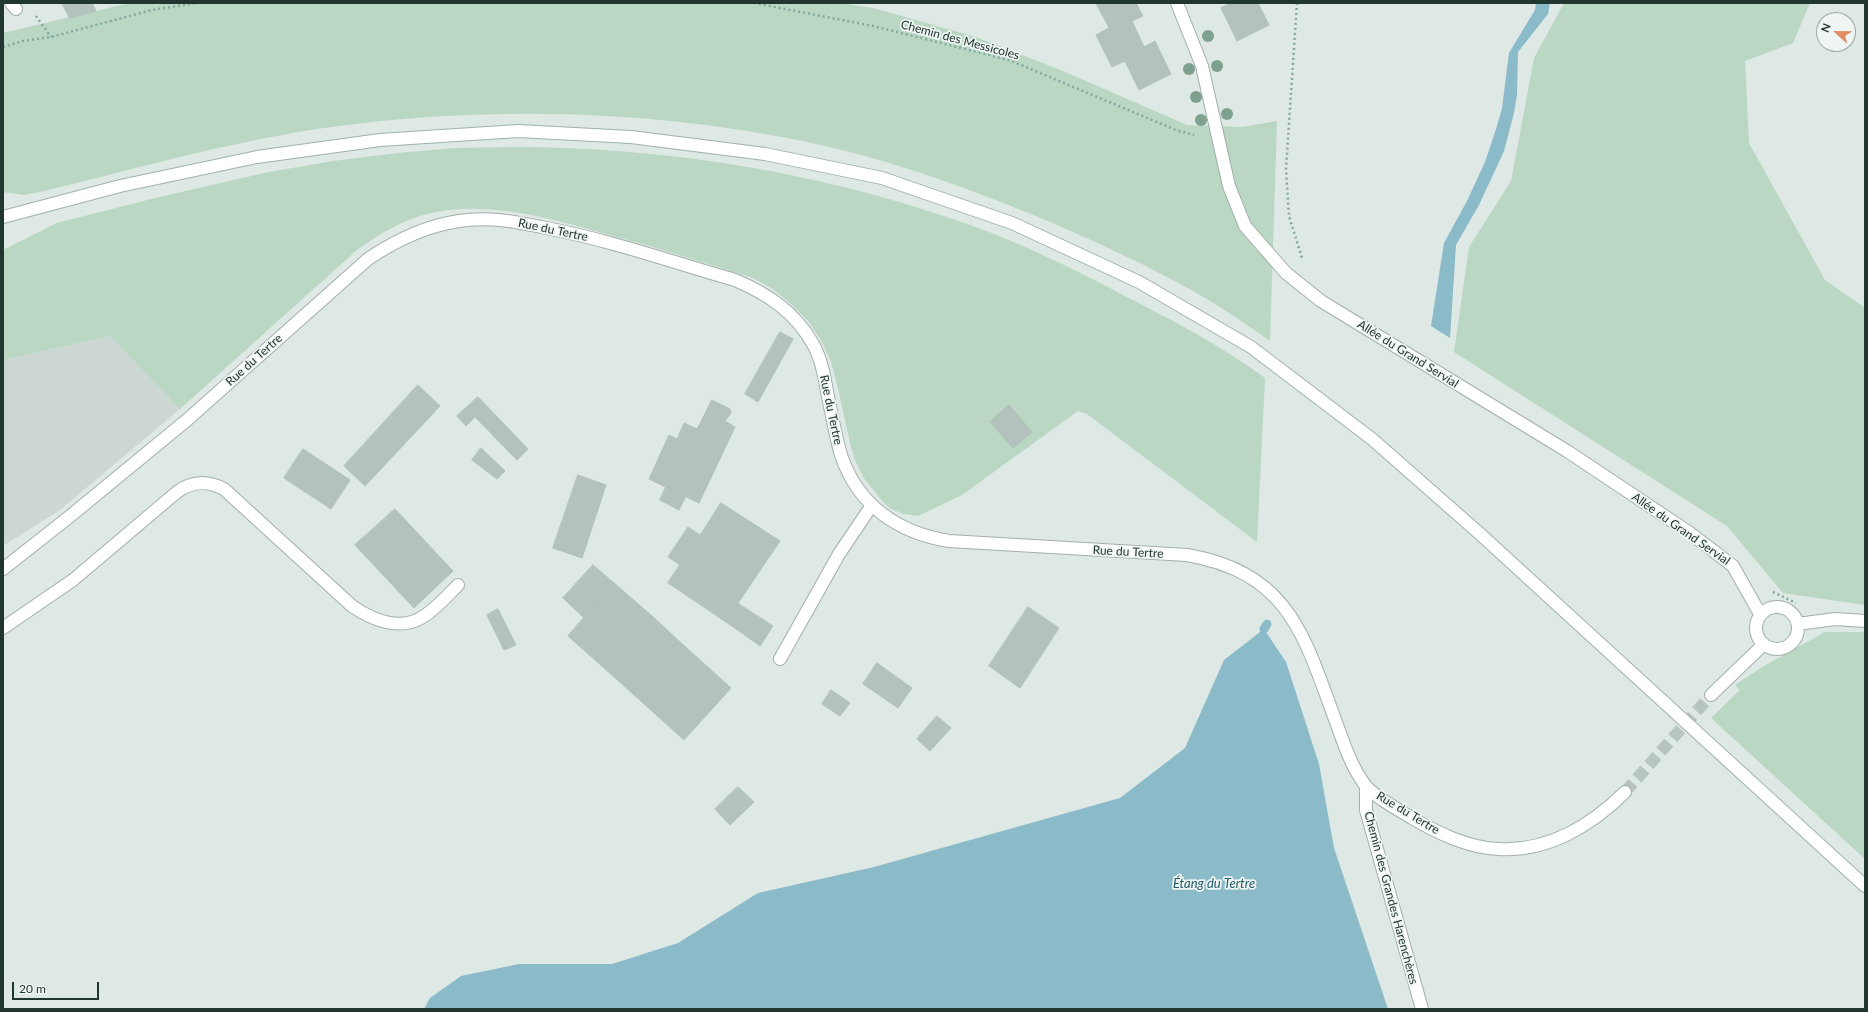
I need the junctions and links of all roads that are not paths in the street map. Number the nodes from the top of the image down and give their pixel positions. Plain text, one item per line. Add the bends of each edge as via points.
1 (1177, 3) edge
2 (3, 217) edge
3 (872, 505) junction
4 (3, 568) edge
5 (458, 585) dead end
6 (1760, 614) junction
7 (1865, 621) edge
8 (1798, 624) junction
9 (3, 628) edge
10 (1763, 645) junction
11 (780, 659) dead end
12 (1711, 696) tunnel mouth
13 (1366, 786) junction
14 (1625, 792) tunnel mouth
15 (1865, 886) edge
16 (1422, 1009) edge

1 - 6 street, Allée du Grand Servial via 1202,66 1229,186 1245,226 1286,274 1321,301 1567,451 1690,533 1733,566
2 - 15 street via 120,186 256,157 380,140 518,131 631,137 765,154 882,178 1012,223 1139,282 1251,347 1372,439 1479,533
3 - 4 street, Rue du Tertre via 859,490 841,455 820,360 813,344 793,316 776,301 735,280 581,235 515,222 487,219 459,221 409,235 368,259 187,420 70,517
3 - 11 street via 838,554
3 - 13 street, Rue du Tertre via 888,519 927,538 1187,556 1222,564 1248,576 1282,604 1295,622 1306,642 1349,759
5 - 9 street via 420,619 381,622 352,606 224,489 215,484 196,483 177,492 73,580
6 - 8 street via 1772,607 1786,609 1791,612
6 - 10 street via 1756,620 1756,634
7 - 8 street via 1836,619
8 - 10 street via 1796,639 1784,648 1777,650
10 - 12 street
13 - 14 street, Rue du Tertre via 1393,807 1432,830 1476,846 1500,850 1538,844 1568,834 1601,815
13 - 16 street, Chemin des Grandes Harenchères via 1366,810

